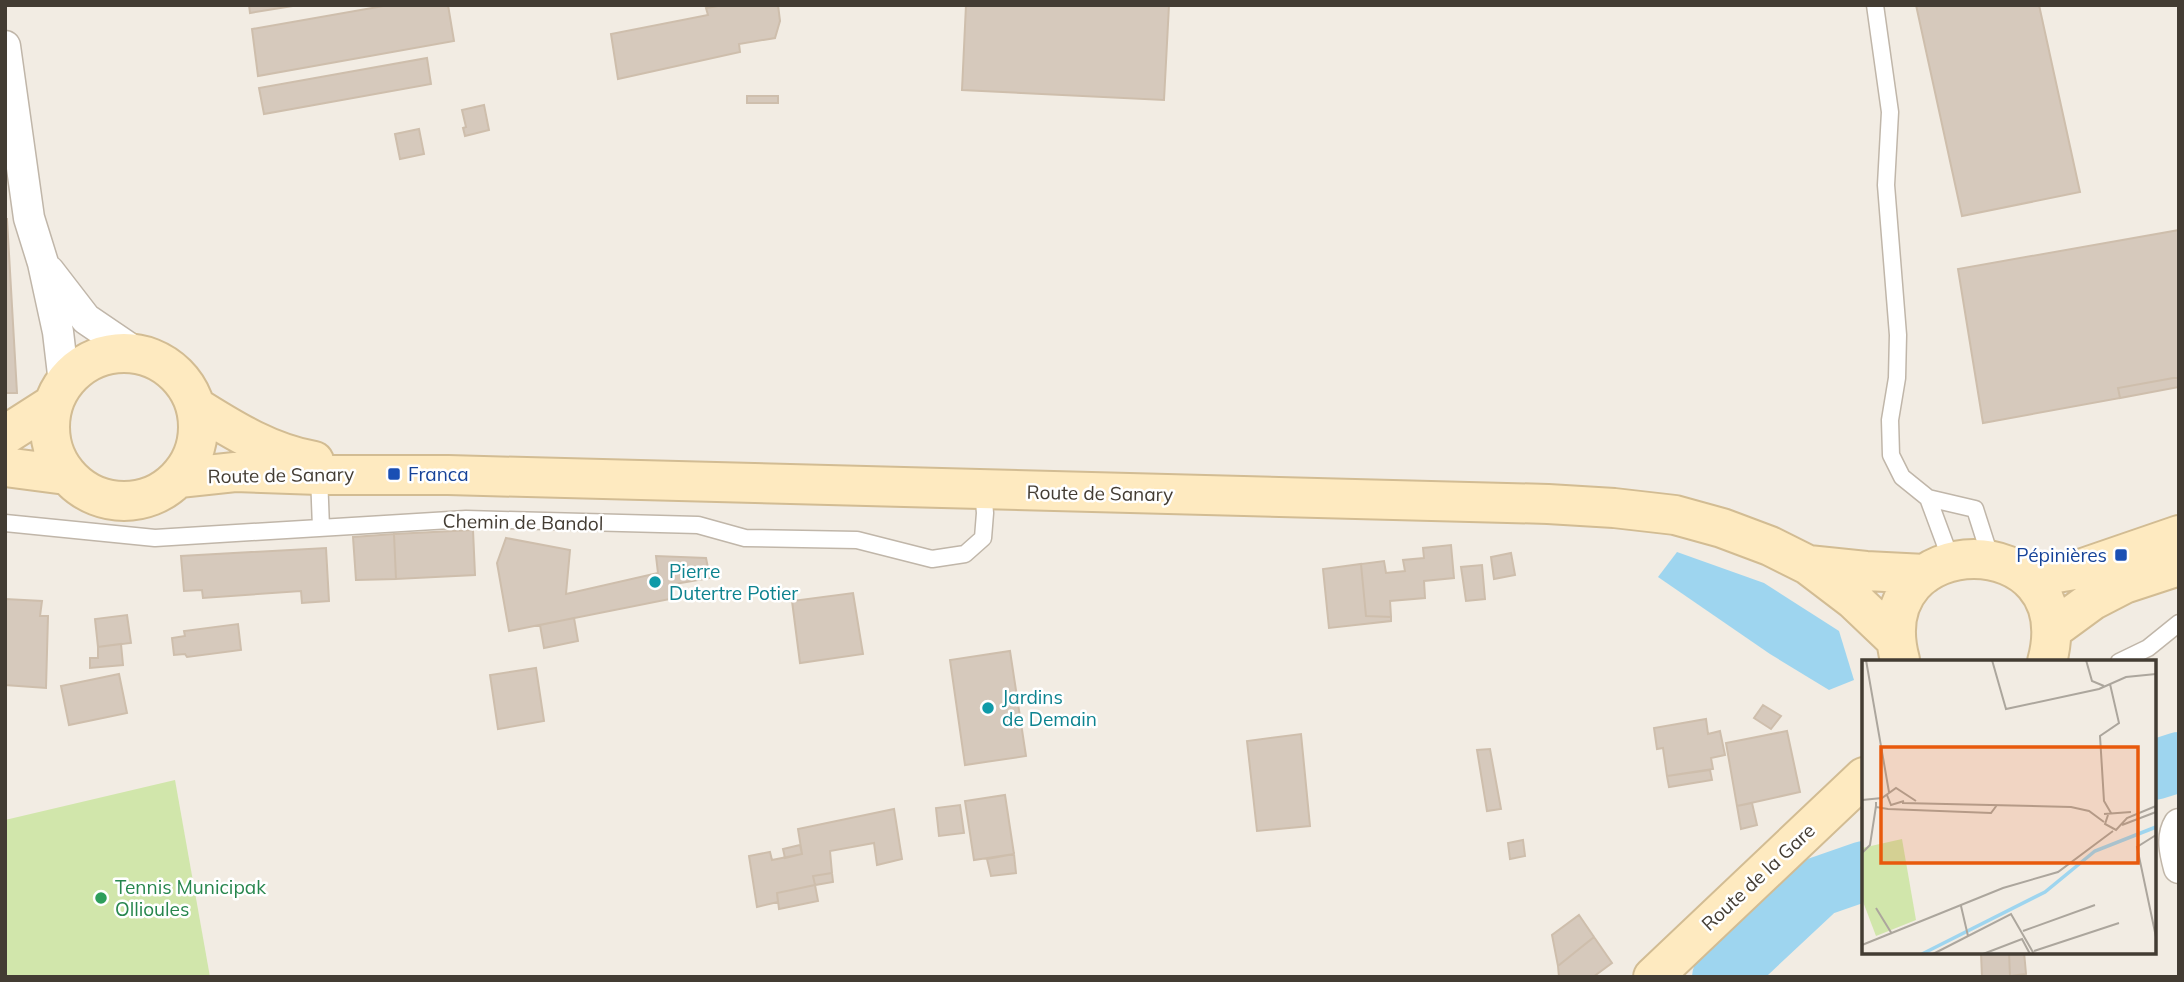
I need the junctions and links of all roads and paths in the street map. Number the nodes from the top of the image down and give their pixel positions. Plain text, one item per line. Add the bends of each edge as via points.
1 (1875, 5) edge
2 (5, 46) edge
3 (43, 263) junction
4 (139, 355) junction
5 (58, 394) junction
6 (196, 407) junction
7 (5, 435) edge
8 (5, 467) edge
9 (382, 474) junction
10 (66, 475) junction
11 (318, 475) junction
12 (179, 478) junction
13 (983, 490) junction
14 (1928, 498) junction
15 (5, 523) edge
16 (321, 528) junction
17 (2179, 535) edge
18 (1990, 559) junction
19 (1808, 565) junction
20 (2179, 566) edge
21 (1938, 567) junction
22 (2028, 578) junction
23 (2179, 623) edge
24 (2050, 646) edge
25 (1899, 655) edge
26 (2123, 660) edge
27 (1862, 779) edge
28 (2179, 824) edge
29 (2179, 868) edge
30 (1653, 977) edge

1 - 14 lane via 1890,112 1886,185 1898,335 1891,455 1902,477
2 - 3 street via 29,218
3 - 4 street via 86,319
3 - 5 street via 58,332
4 - 5 main road, Route de Sanary via 97,358 78,369
4 - 6 main road, Route de Sanary via 168,367 186,385
5 - 7 main road, Route de Sanary
5 - 10 main road via 49,428 54,453
6 - 9 main road, Route de Sanary via 269,449
6 - 12 main road, Route de Sanary via 199,432 193,456
8 - 10 main road, Route de Sanary
9 - 11 main road, Route de Sanary
9 - 13 main road, Route de Sanary
10 - 12 main road, Route de Sanary via 85,491 109,501 135,501 159,494
11 - 12 main road, Route de Sanary via 235,472
11 - 16 lane
13 - 16 lane, Chemin de Bandol via 983,538 965,554 932,559 857,540 745,538 698,525 466,519
13 - 19 main road, Route de Sanary via 1614,508 1675,515 1722,528
14 - 18 lane via 1975,509
14 - 21 lane
15 - 16 lane, Chemin de Bandol via 155,538
17 - 22 main road via 2080,569
18 - 21 main road, Route de Sanary via 1971,557
18 - 22 main road
19 - 21 main road, Route de Sanary via 1866,571
19 - 25 main road, Route de Sanary via 1854,600
20 - 24 main road via 2093,600
21 - 25 main road via 1912,588 1902,603 1897,621
22 - 24 main road via 2048,610
23 - 26 lane via 2148,648
27 - 30 main road, Route de la Gare
28 - 29 street via 2174,849

